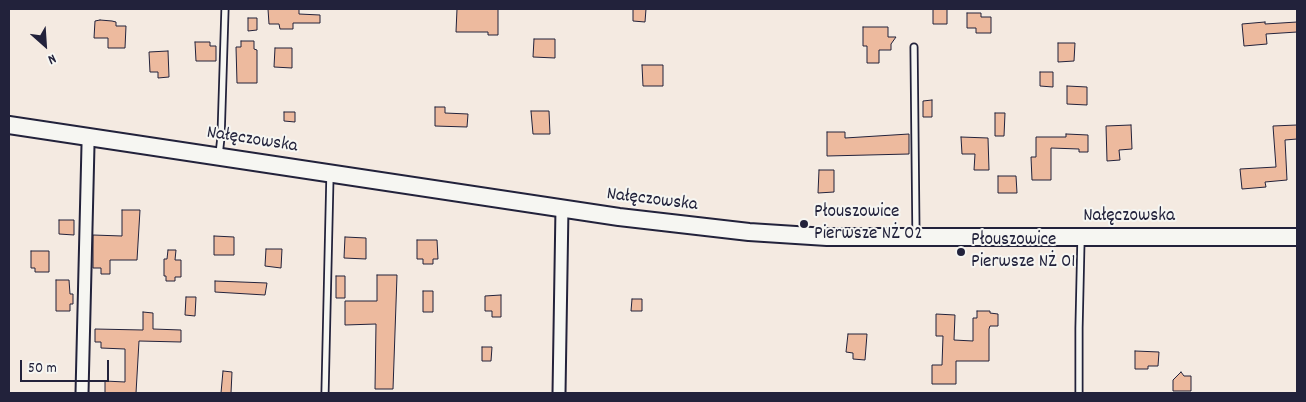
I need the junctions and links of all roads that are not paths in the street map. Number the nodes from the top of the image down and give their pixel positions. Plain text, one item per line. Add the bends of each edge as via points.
1 (225, 9) edge
2 (914, 47) dead end
3 (9, 125) edge
4 (90, 137) junction
5 (219, 157) junction
6 (330, 173) junction
7 (562, 208) junction
8 (1081, 237) junction
9 (1297, 237) edge
10 (916, 238) junction
11 (82, 393) edge
12 (325, 393) edge
13 (559, 393) edge
14 (1079, 393) edge

1 - 5 lane
2 - 10 lane
3 - 4 main road, Nałęczowska
4 - 5 main road, Nałęczowska
4 - 11 street
5 - 6 main road, Nałęczowska
6 - 7 main road, Nałęczowska
6 - 12 lane
7 - 10 main road, Nałęczowska via 757,232
7 - 13 street
8 - 9 main road, Nałęczowska
8 - 10 main road, Nałęczowska
8 - 14 lane

